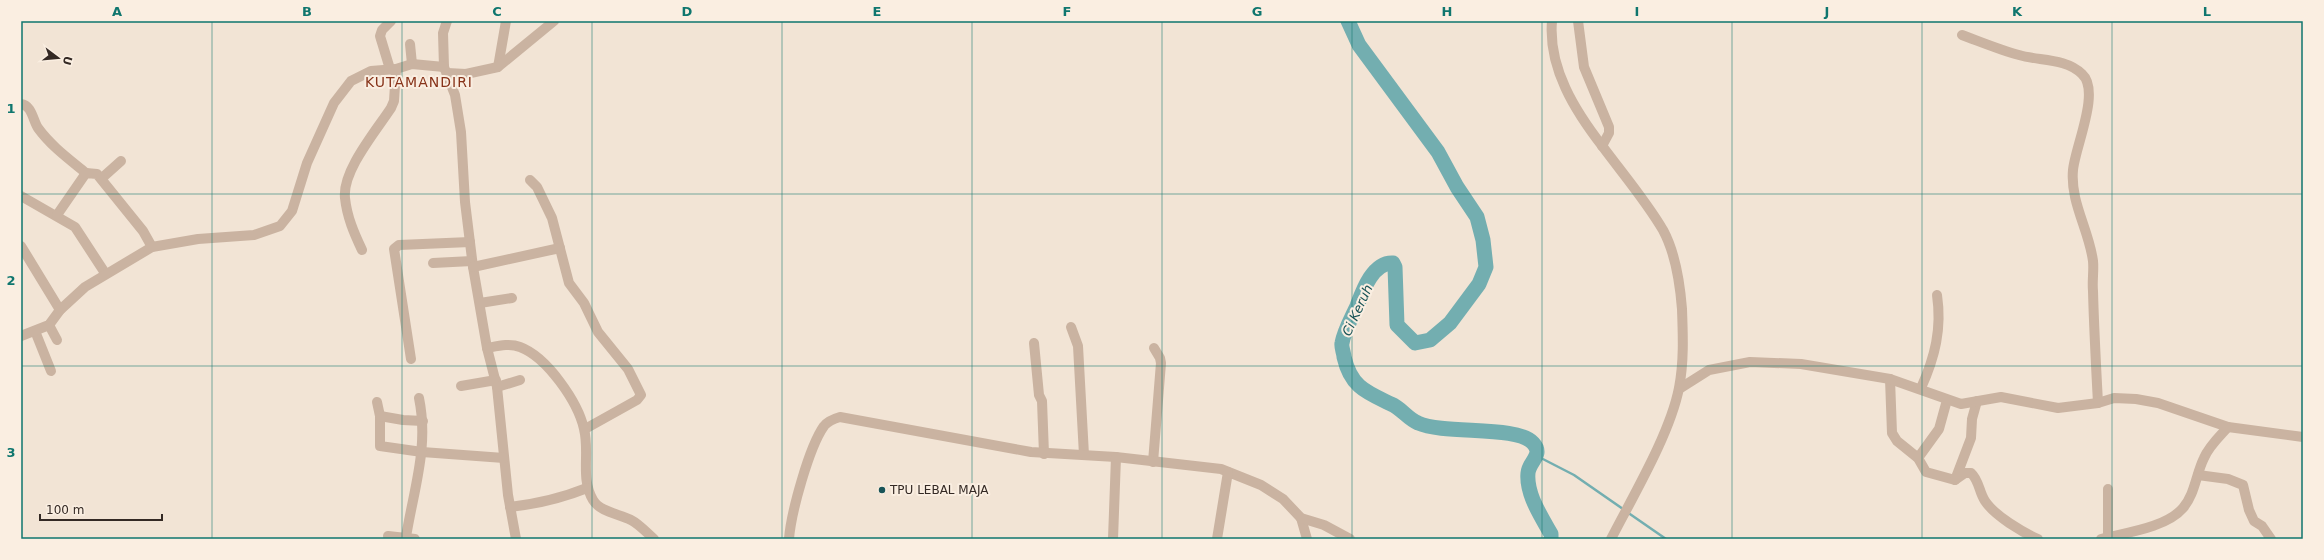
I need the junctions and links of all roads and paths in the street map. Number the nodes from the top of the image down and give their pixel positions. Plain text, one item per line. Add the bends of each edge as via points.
1 (391, 21) edge
2 (446, 21) edge
3 (506, 21) edge
4 (554, 21) edge
5 (1552, 21) edge
6 (1578, 21) edge
7 (1962, 34) dead end
8 (410, 44) dead end
9 (412, 64) junction
10 (498, 67) junction
11 (393, 69) junction
12 (445, 70) junction
13 (21, 104) edge
14 (1602, 146) junction
15 (121, 161) dead end
16 (86, 173) junction
17 (102, 178) junction
18 (530, 180) dead end
19 (21, 196) edge
20 (57, 215) junction
21 (470, 242) junction
22 (152, 247) junction
23 (560, 248) junction
24 (22, 249) edge
25 (362, 250) dead end
26 (433, 263) dead end
27 (473, 264) junction
28 (105, 273) junction
29 (1936, 295) dead end
30 (512, 298) dead end
31 (480, 303) junction
32 (60, 310) junction
33 (49, 325) junction
34 (1071, 327) dead end
35 (35, 331) junction
36 (21, 336) edge
37 (57, 340) dead end
38 (1034, 343) dead end
39 (487, 348) junction
40 (1154, 348) dead end
41 (411, 359) dead end
42 (51, 370) dead end
43 (1890, 379) junction
44 (520, 380) dead end
45 (496, 384) junction
46 (461, 386) dead end
47 (1921, 388) junction
48 (1679, 390) junction
49 (419, 398) dead end
50 (1947, 400) junction
51 (1977, 401) junction
52 (377, 402) dead end
53 (2098, 403) junction
54 (380, 416) junction
55 (423, 421) junction
56 (2228, 427) junction
57 (585, 429) junction
58 (2303, 437) edge
59 (422, 452) junction
60 (1044, 454) junction
61 (1084, 455) junction
62 (1116, 457) junction
63 (504, 458) junction
64 (1918, 458) junction
65 (1153, 462) junction
66 (1228, 472) junction
67 (2198, 476) junction
68 (1955, 480) junction
69 (587, 488) junction
70 (2108, 489) dead end
71 (510, 507) junction
72 (1301, 518) junction
73 (388, 536) dead end
74 (411, 538) edge
75 (2105, 538) edge
76 (516, 539) edge
77 (654, 539) edge
78 (789, 539) edge
79 (1113, 539) edge
80 (1217, 539) edge
81 (1307, 539) edge
82 (1350, 539) edge
83 (1611, 539) edge
84 (2038, 539) edge
85 (2272, 539) edge

1 - 11 street via 380,36
2 - 12 street
3 - 10 street
4 - 10 street
5 - 14 street via 1553,52 1571,101
6 - 14 street via 1584,66 1609,127 1609,133
7 - 53 street via 2021,56 2064,63 2082,73 2087,80 2087,114 2074,157 2073,172 2078,214 2088,238 2093,262
8 - 9 street
9 - 11 street
9 - 12 street
10 - 12 street via 466,74
11 - 22 street via 362,74 351,81 334,103 307,163 292,211 280,226 248,236 198,239
11 - 25 street via 394,101 350,170 344,196 350,225
12 - 21 street via 455,95 461,132
13 - 16 street via 27,107 38,128 58,150
14 - 48 street via 1663,231 1673,256 1678,274 1683,321 1683,365
15 - 17 street
16 - 17 street via 97,174
16 - 20 street
17 - 22 street via 143,231
18 - 23 street via 538,187 552,218
19 - 20 street
20 - 28 street via 75,227
21 - 27 street
21 - 41 street via 395,247 394,255
22 - 28 street
23 - 27 street
23 - 57 street via 569,283 584,303 598,332 628,369 641,396
24 - 32 street
26 - 27 street
27 - 31 street
28 - 32 street
29 - 47 street via 1939,311 1938,336 1931,365
30 - 31 street
31 - 39 street
32 - 33 street
33 - 35 street
33 - 37 street
34 - 61 street via 1078,346
35 - 36 street
35 - 42 street
38 - 60 street via 1039,395 1042,401
39 - 45 street
39 - 57 street via 512,345 522,348 551,371
40 - 65 street via 1161,363
43 - 47 street
43 - 48 street via 1825,367 1750,362 1709,370
43 - 64 street via 1892,433 1897,441
44 - 45 street
45 - 46 street
45 - 63 street
47 - 50 street
48 - 83 street via 1651,460
49 - 55 street
50 - 51 street via 1961,404
50 - 64 street via 1939,429
51 - 53 street via 2001,397 2058,408
51 - 68 street via 1972,419 1971,438
52 - 54 street
53 - 56 street via 2114,398 2148,400
54 - 55 street
54 - 59 street via 380,446
55 - 59 street
56 - 58 street
56 - 67 street via 2210,447
57 - 69 street
59 - 63 street
59 - 74 street
60 - 61 street
60 - 78 street via 840,417 832,419 819,436 799,487
61 - 62 street
62 - 65 street
62 - 79 street
63 - 71 street
64 - 68 street via 1926,472
65 - 66 street
66 - 72 street via 1261,485 1283,500
66 - 80 street
67 - 75 street via 2192,493 2182,509 2153,526
67 - 85 street via 2228,479 2243,485 2254,521 2262,526
68 - 84 street via 1965,473 1971,473 1989,505 2025,533
69 - 71 street via 541,503
69 - 77 street via 594,502 632,520
70 - 75 street
71 - 76 street
72 - 81 street
72 - 82 street via 1324,525
73 - 74 street

